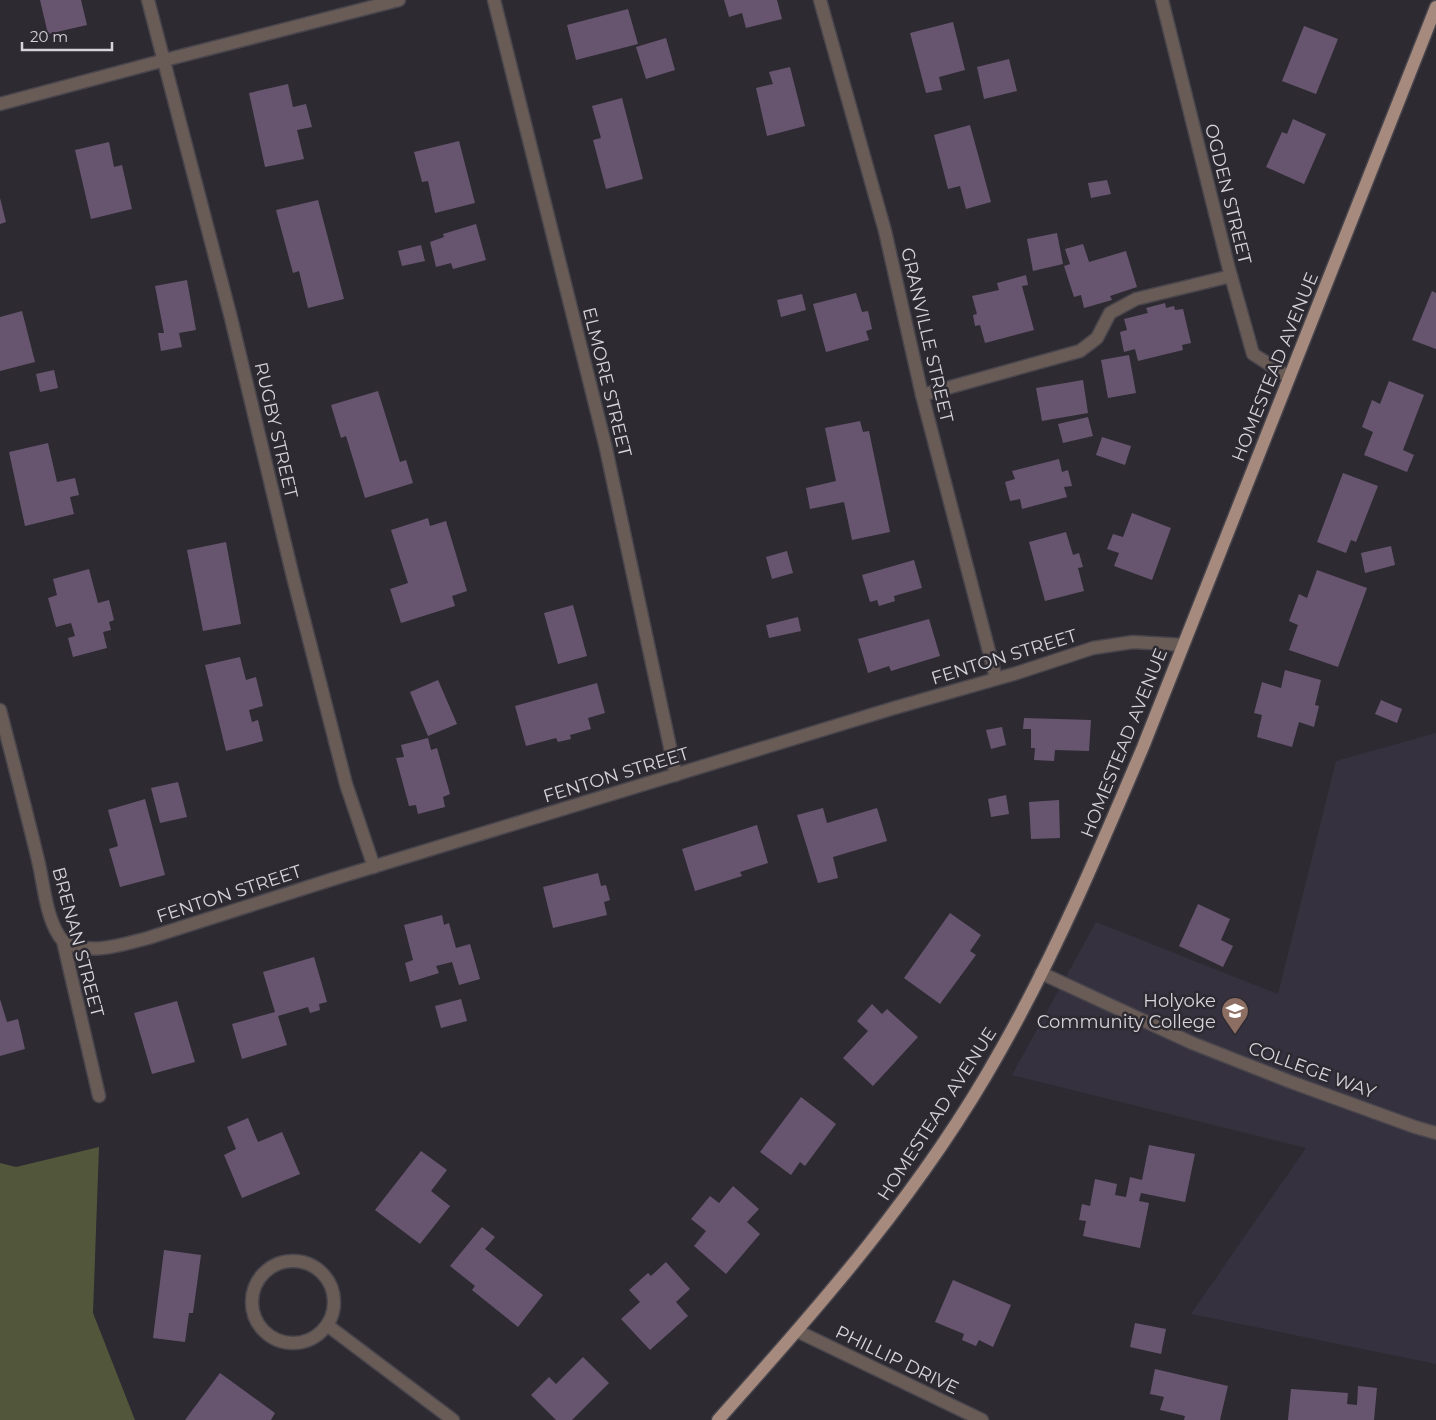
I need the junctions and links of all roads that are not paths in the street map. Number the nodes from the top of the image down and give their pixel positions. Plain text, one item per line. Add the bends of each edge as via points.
1 (148, 0) edge
2 (399, 0) edge
3 (494, 0) edge
4 (820, 0) edge
5 (1162, 0) edge
6 (1436, 7) edge
7 (165, 60) junction
8 (0, 104) edge
9 (1231, 276) junction
10 (1290, 377) junction
11 (922, 395) junction
12 (1183, 645) junction
13 (996, 678) junction
14 (0, 710) edge
15 (676, 775) junction
16 (374, 867) junction
17 (63, 941) junction
18 (1042, 974) junction
19 (99, 1096) dead end
20 (1436, 1134) edge
21 (327, 1325) junction
22 (797, 1331) junction
23 (453, 1420) edge
24 (718, 1420) edge
25 (982, 1420) edge

1 - 7 street, RUGBY STREET
2 - 7 street
3 - 15 street, ELMORE STREET via 605,444
4 - 11 street, GRANVILLE STREET via 885,231
5 - 9 street, OGDEN STREET
6 - 10 main road, HOMESTEAD AVENUE
7 - 8 street
7 - 16 street, RUGBY STREET via 341,765
9 - 10 street, OGDEN STREET via 1253,354
9 - 11 street via 1136,299 1110,313 1097,338 1080,351
10 - 12 main road, HOMESTEAD AVENUE
11 - 13 street, GRANVILLE STREET
12 - 13 street, FENTON STREET via 1133,642 1093,648
12 - 18 main road, HOMESTEAD AVENUE via 1105,838
13 - 15 street, FENTON STREET
14 - 17 street, BRENAN STREET via 47,907
15 - 16 street, FENTON STREET
16 - 17 street, FENTON STREET via 119,945 88,948
17 - 19 street, BRENAN STREET
18 - 20 street, COLLEGE WAY via 1200,1046
18 - 22 main road, HOMESTEAD AVENUE via 999,1054 929,1165 845,1275
21 - 21 street via 311,1339 300,1342 284,1342 269,1335 255,1319 252,1308 252,1297 260,1277 277,1264 287,1261 308,1263 317,1268 331,1284 334,1294 332,1316
21 - 23 street
22 - 24 main road, HOMESTEAD AVENUE
22 - 25 street, PHILLIP DRIVE

